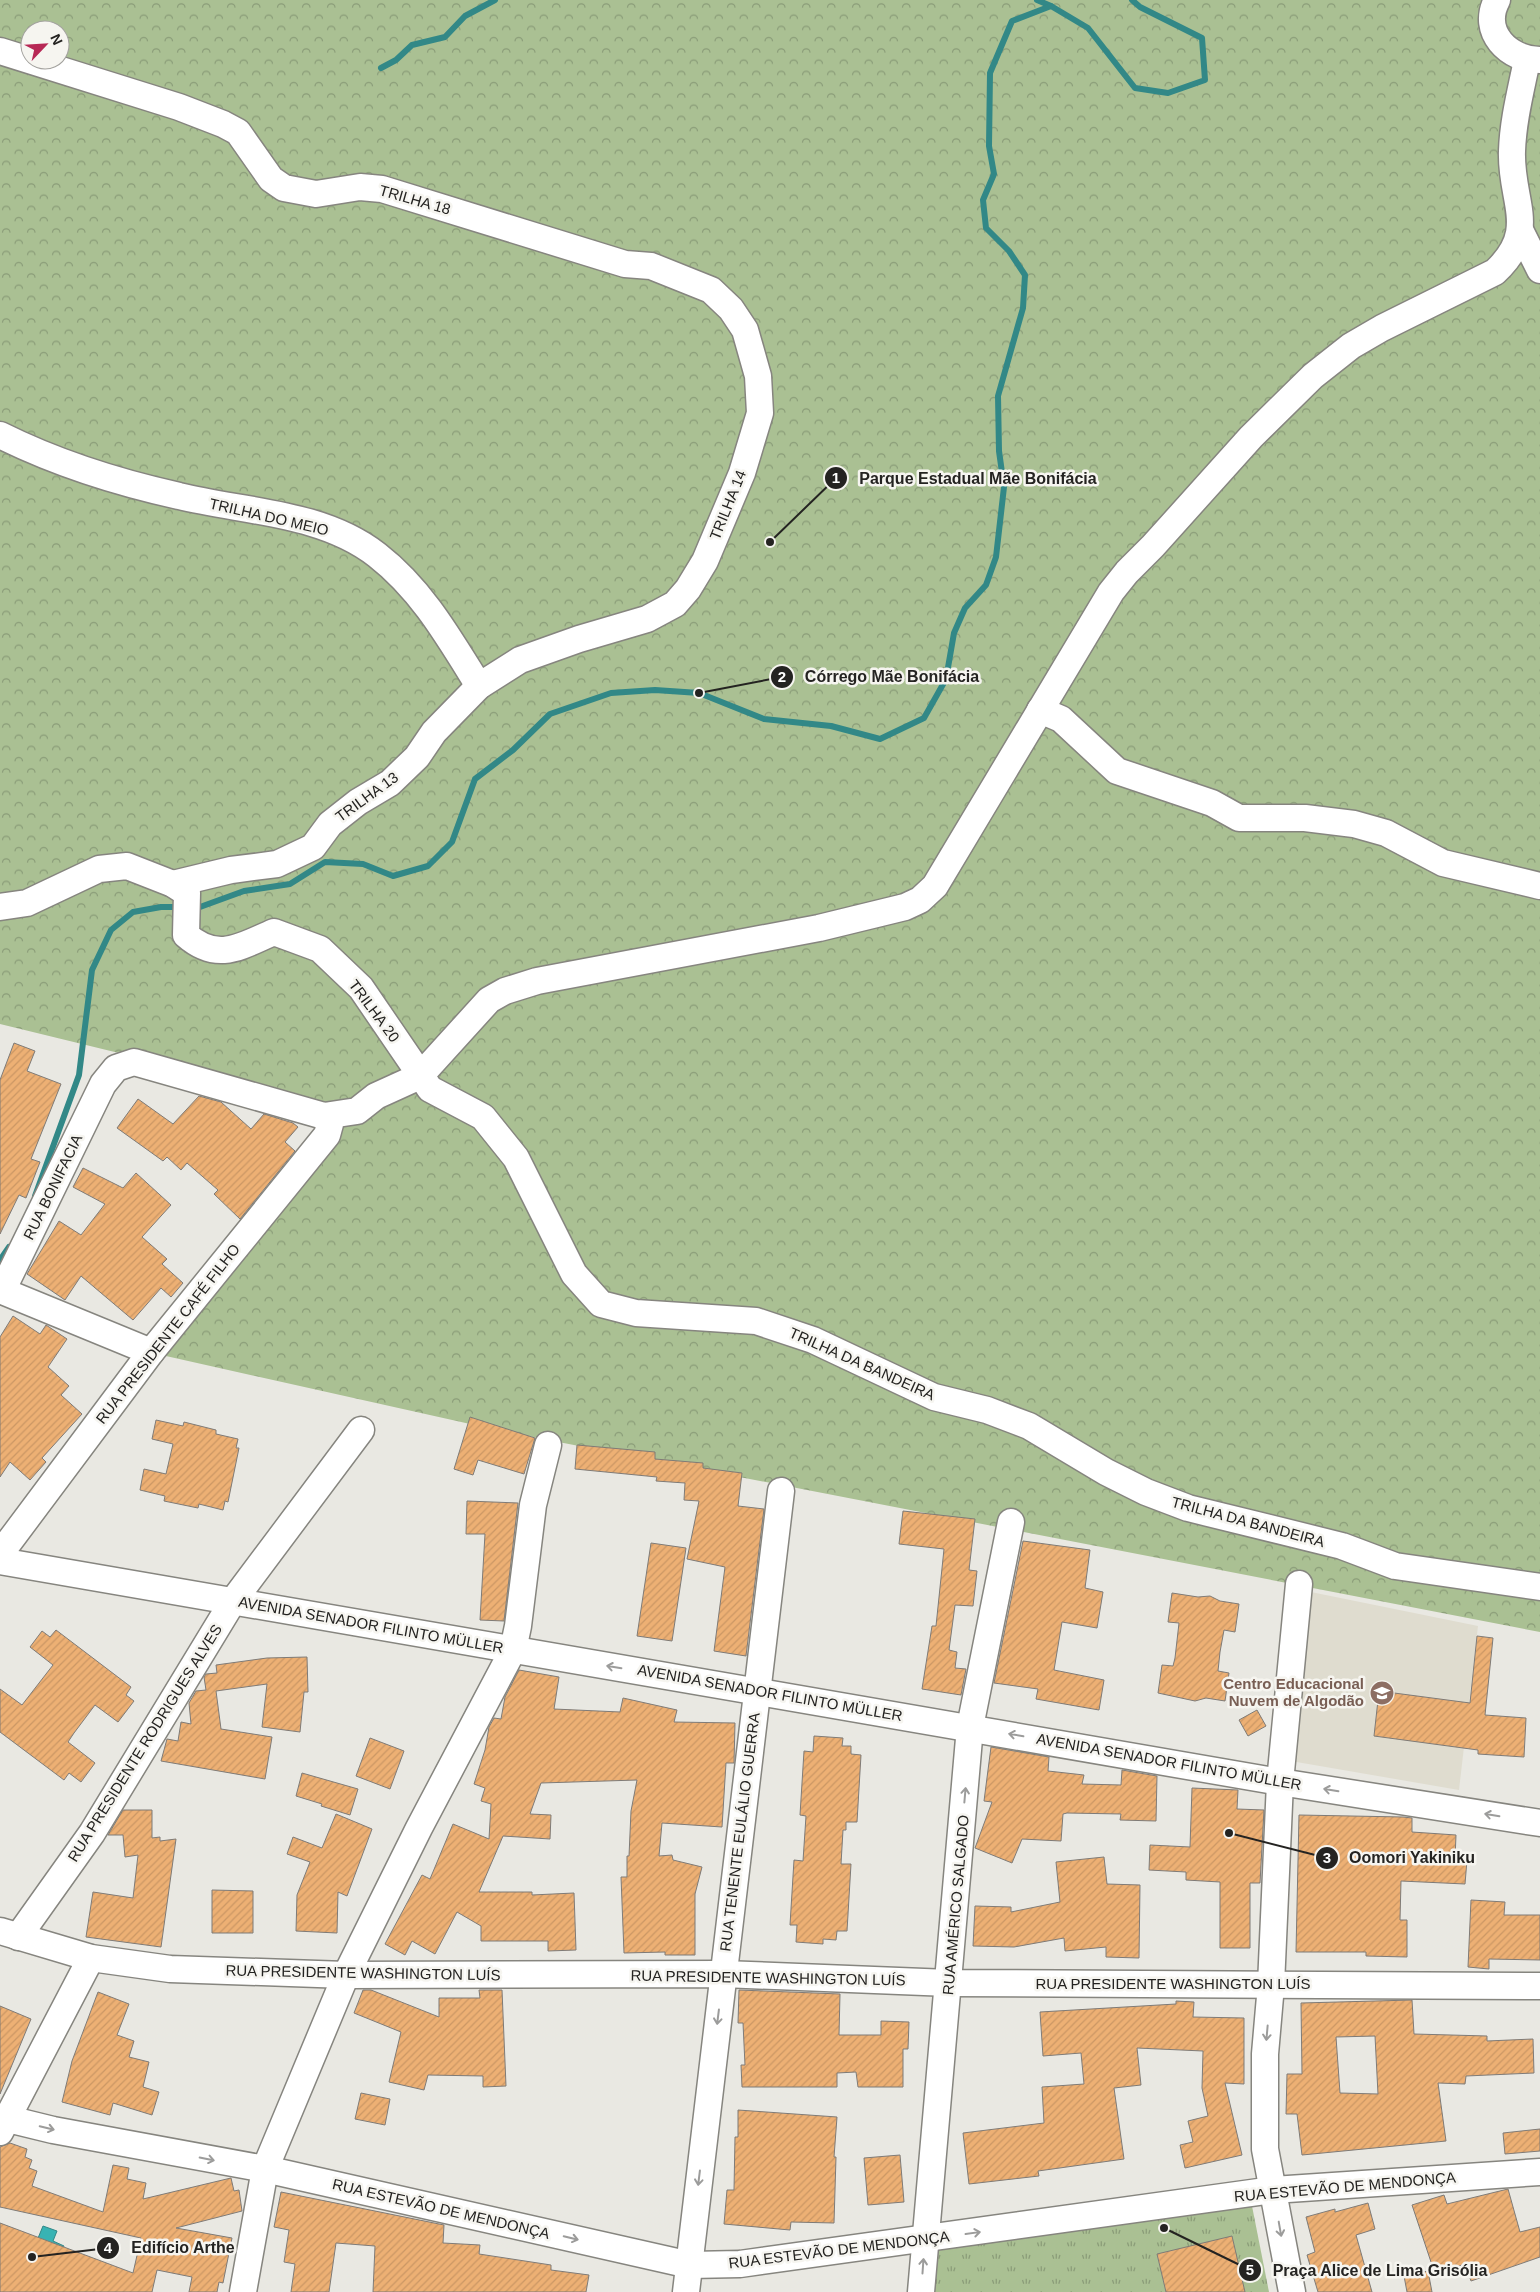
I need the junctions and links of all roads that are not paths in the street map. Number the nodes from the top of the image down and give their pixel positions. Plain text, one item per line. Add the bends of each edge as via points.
1 (1497, 0) edge
2 (0, 51) edge
3 (1533, 60) edge
4 (1521, 232) junction
5 (625, 264) joint
6 (1540, 270) edge
7 (0, 435) edge
8 (479, 686) junction
9 (1040, 710) junction
10 (1540, 886) edge
11 (180, 888) junction
12 (0, 907) edge
13 (420, 1076) junction
14 (324, 1116) junction
15 (1, 1290) edge
16 (150, 1352) junction
17 (361, 1430) dead end
18 (548, 1445) dead end
19 (781, 1491) dead end
20 (1011, 1522) dead end
21 (0, 1554) edge
22 (0, 1561) edge
23 (1299, 1584) dead end
24 (1540, 1588) edge
25 (233, 1601) junction
26 (513, 1650) junction
27 (758, 1691) junction
28 (970, 1727) junction
29 (1280, 1782) junction
30 (1540, 1823) edge
31 (9, 1934) edge
32 (91, 1958) junction
33 (723, 1974) junction
34 (346, 1975) junction
35 (949, 1983) junction
36 (1271, 1985) junction
37 (1540, 1986) edge
38 (2, 2123) edge
39 (265, 2170) junction
40 (1540, 2172) edge
41 (1273, 2190) junction
42 (925, 2240) junction
43 (690, 2265) junction
44 (244, 2292) edge
45 (686, 2292) edge
46 (921, 2292) edge
47 (1292, 2292) edge

1 - 3 street via 1492,20 1496,34 1508,50
2 - 5 street, TRILHA 18 via 179,107 222,124 238,132 272,179 284,188 316,194 360,187 382,189
3 - 4 street via 1514,126 1512,153
4 - 6 street
4 - 9 street via 1517,246 1494,272 1352,346 1313,376 1251,437 1111,592
5 - 8 street, TRILHA 14 via 651,266 711,290 731,309 745,330 758,376 760,413 742,473 704,561 675,604 647,619 520,660
7 - 8 street, TRILHA DO MEIO via 91,474 180,497 309,523 342,534 376,554 406,580 431,610
8 - 11 street, TRILHA 13 via 434,732 417,757 390,783 330,824 313,847 277,864 231,870
9 - 10 street via 1061,719 1117,771 1212,803 1239,818 1305,818 1354,824 1386,833 1443,863
9 - 13 street via 935,886 920,900 905,907 819,928 537,981 505,991 477,1011
11 - 12 street via 127,866 99,869 26,904
11 - 13 street, TRILHA 20 via 186,935 198,945 227,951 274,932 320,949 361,988
13 - 14 street via 376,1096 357,1111
13 - 24 street, TRILHA DA BANDEIRA via 430,1089 483,1117 516,1158 574,1274 600,1304 636,1313 756,1321 813,1340 934,1397 986,1410 1029,1426 1106,1472 1188,1508 1342,1546 1395,1566
14 - 15 street, RUA BONIFACIA via 134,1062 116,1068 103,1084
14 - 16 street, RUA PRESIDENTE CAFÉ FILHO via 330,1124 327,1135
15 - 16 street
16 - 21 street, RUA PRESIDENTE CAFÉ FILHO
17 - 25 street, RUA PRESIDENTE RODRIGUES ALVES
18 - 26 street via 533,1505
19 - 27 street, RUA TENENTE EULÁLIO GUERRA
20 - 28 street, RUA AMÉRICO SALGADO
22 - 25 street, AVENIDA SENADOR FILINTO MÜLLER
23 - 29 street
25 - 26 street, AVENIDA SENADOR FILINTO MÜLLER
25 - 31 street, RUA PRESIDENTE RODRIGUES ALVES via 92,1833
27 -> 26 street, AVENIDA SENADOR FILINTO MÜLLER
26 - 34 street
27 - 28 street, AVENIDA SENADOR FILINTO MÜLLER
27 - 33 street, RUA TENENTE EULÁLIO GUERRA
29 -> 28 street, AVENIDA SENADOR FILINTO MÜLLER
35 -> 28 street, RUA AMÉRICO SALGADO
30 -> 29 street, AVENIDA SENADOR FILINTO MÜLLER
29 - 36 street
31 - 32 street, RUA PRESIDENTE WASHINGTON LUÍS
32 - 34 street, RUA PRESIDENTE WASHINGTON LUÍS via 170,1969
32 - 38 street
33 - 34 street, RUA PRESIDENTE WASHINGTON LUÍS
33 - 35 street, RUA PRESIDENTE WASHINGTON LUÍS
33 -> 43 street, RUA TENENTE EULÁLIO GUERRA
34 - 39 street
35 - 36 street, RUA PRESIDENTE WASHINGTON LUÍS
35 - 42 street, RUA AMÉRICO SALGADO
36 - 37 street, RUA PRESIDENTE WASHINGTON LUÍS
36 -> 41 street via 1265,2149
38 -> 39 street, RUA ESTEVÃO DE MENDONÇA
39 -> 43 street, RUA ESTEVÃO DE MENDONÇA
39 - 44 street
40 - 41 street, RUA ESTEVÃO DE MENDONÇA
42 -> 41 street, RUA ESTEVÃO DE MENDONÇA
41 -> 47 street
42 - 43 street, RUA ESTEVÃO DE MENDONÇA via 740,2264
46 -> 42 street, RUA AMÉRICO SALGADO
43 - 45 street, RUA TENENTE EULÁLIO GUERRA

